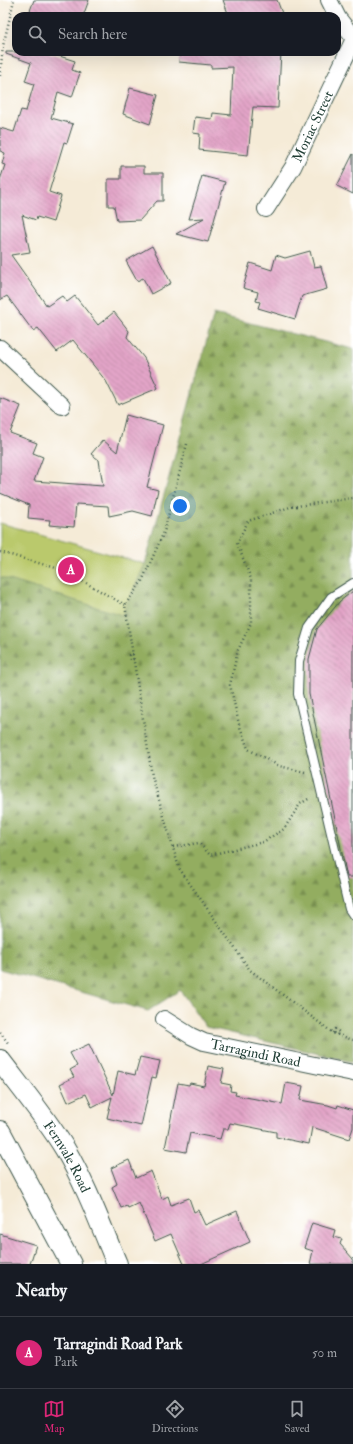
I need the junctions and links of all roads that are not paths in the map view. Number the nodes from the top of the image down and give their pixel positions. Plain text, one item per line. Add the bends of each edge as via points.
1 (329, 0) edge
2 (335, 12) edge
3 (341, 22) edge
4 (353, 37) edge
5 (353, 41) edge
6 (266, 209) dead end
7 (0, 348) edge
8 (62, 406) dead end
9 (353, 583) edge
10 (353, 915) edge
11 (164, 1019) dead end
12 (0, 1060) edge
13 (353, 1073) edge
14 (0, 1131) edge
15 (71, 1264) edge
16 (117, 1264) edge

1 - 2 street
3 - 4 street
5 - 6 street, Moriac Street via 293,167
7 - 8 street
9 - 10 lane via 331,597 309,628 299,661 298,694 349,909
11 - 13 street, Tarragindi Road via 204,1042
12 - 16 street, Fernvale Road via 48,1122 66,1150
14 - 15 street

